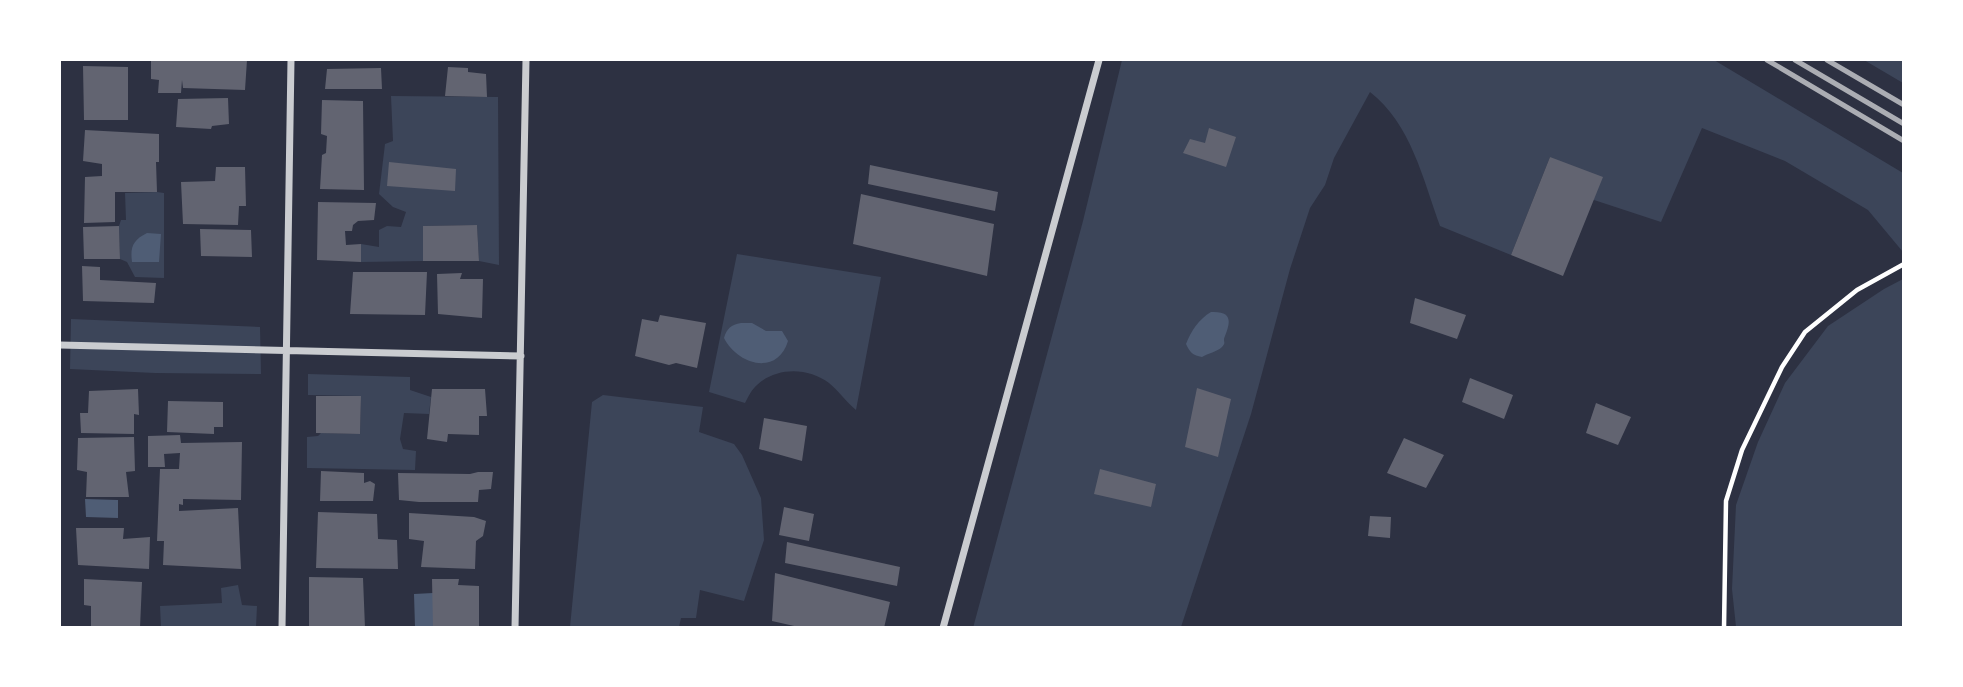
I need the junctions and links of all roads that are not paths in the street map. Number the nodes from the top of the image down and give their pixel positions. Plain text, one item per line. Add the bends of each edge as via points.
1 (291, 60) edge
2 (526, 60) edge
3 (1099, 60) edge
4 (60, 345) edge
5 (287, 349) junction
6 (521, 356) junction
7 (282, 628) edge
8 (515, 628) edge
9 (943, 628) edge

1 - 5 street
2 - 6 street
3 - 9 street
4 - 5 street
5 - 6 street
5 - 7 street
6 - 8 street

